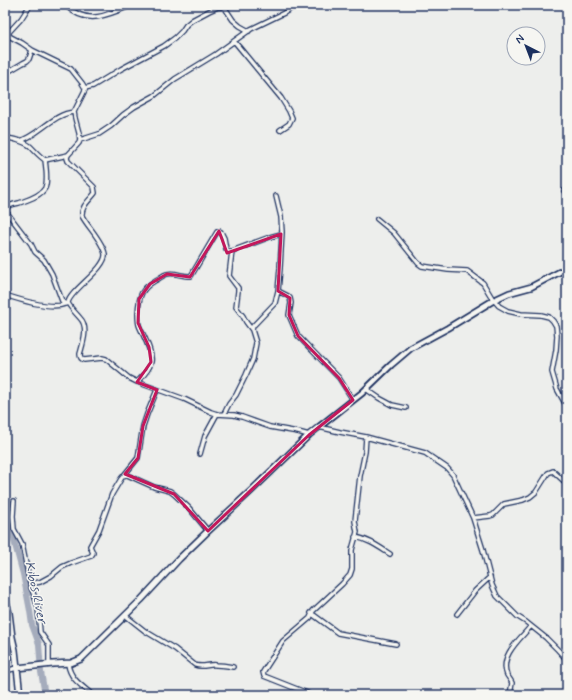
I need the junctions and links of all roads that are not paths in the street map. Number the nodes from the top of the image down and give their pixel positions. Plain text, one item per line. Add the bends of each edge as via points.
1 (30, 5) edge
2 (65, 5) edge
3 (134, 5) edge
4 (296, 5) edge
5 (249, 31) junction
6 (234, 41) junction
7 (32, 50) junction
8 (5, 72) edge
9 (85, 88) junction
10 (74, 112) junction
11 (280, 130) dead end
12 (5, 138) edge
13 (80, 140) junction
14 (20, 141) junction
15 (68, 155) junction
16 (45, 160) junction
17 (276, 196) dead end
18 (5, 210) edge
19 (377, 219) dead end
20 (282, 234) junction
21 (232, 251) junction
22 (567, 268) edge
23 (278, 291) junction
24 (5, 295) edge
25 (494, 300) junction
26 (66, 304) junction
27 (252, 330) junction
28 (137, 382) junction
29 (366, 389) junction
30 (158, 390) junction
31 (353, 400) junction
32 (567, 407) edge
33 (406, 408) dead end
34 (217, 414) junction
35 (224, 414) junction
36 (318, 427) junction
37 (309, 435) junction
38 (366, 437) junction
39 (200, 454) dead end
40 (125, 474) junction
41 (567, 484) edge
42 (14, 501) dead end
43 (473, 518) junction
44 (208, 531) junction
45 (355, 537) junction
46 (390, 554) dead end
47 (490, 577) junction
48 (30, 584) junction
49 (5, 597) edge
50 (311, 613) junction
51 (457, 614) dead end
52 (126, 616) junction
53 (531, 626) junction
54 (396, 644) dead end
55 (567, 660) edge
56 (47, 664) junction
57 (68, 664) junction
58 (234, 666) dead end
59 (17, 668) junction
60 (5, 671) edge
61 (20, 695) edge
62 (93, 695) edge
63 (310, 695) edge
64 (510, 695) edge

1 - 7 street via 9,32 9,36
2 - 3 street via 75,13 95,18
4 - 5 street
5 - 6 street
5 - 9 street via 240,26 225,8 209,10 192,20 164,46
6 - 11 street via 289,111 292,118 289,124
6 - 13 street via 134,107 99,134
7 - 8 street via 27,61
7 - 9 street via 71,69
9 - 10 street
10 - 13 street
10 - 14 street via 53,121 26,140
12 - 14 street
13 - 15 street
14 - 16 street
15 - 16 street
15 - 26 street via 68,161 94,187 95,193 84,208 82,216 103,249 105,257 88,281
16 - 18 street via 44,189 29,200 10,205
17 - 20 street
18 - 26 street via 35,252 44,260 62,301
19 - 25 street via 394,233 422,266 467,271 483,283
20 - 21 street
20 - 23 street
21 - 27 street via 229,276 238,288 236,308
21 - 28 street via 226,250 219,231 191,276 167,274 150,284 141,294 138,323 149,347 151,362
22 - 25 street via 531,287
23 - 27 street via 275,303
23 - 31 street via 290,298 289,315 298,336 339,378
24 - 26 street via 46,305
25 - 29 street via 411,348
25 - 32 street via 508,311 540,315 553,321 557,336 552,372 557,389
26 - 28 street via 81,318 84,327 81,358 106,359
27 - 35 street via 256,343 253,359
28 - 30 street
29 - 31 street
29 - 33 street via 392,405
30 - 34 street
30 - 40 street via 143,426 138,458
31 - 36 street
34 - 35 street
34 - 39 street via 205,436
35 - 37 street
36 - 37 main road
36 - 38 street
37 - 44 main road
38 - 43 street via 425,452 447,468 453,475
38 - 45 street
40 - 44 street via 170,491 189,508
40 - 48 street via 112,494 99,530 90,546 93,553 91,556 66,565 40,582
41 - 43 street via 553,471 548,473 530,497 504,504 490,516
42 - 48 street via 14,529 22,544
43 - 47 street
44 - 52 main road
45 - 46 street via 372,543
45 - 50 street via 350,575
47 - 51 street
47 - 53 street via 499,599
48 - 56 street via 38,607 40,632 49,645
49 - 59 main road
50 - 54 street via 338,633
50 - 63 street via 310,618 280,644 262,673
52 - 57 main road via 81,659
52 - 58 street via 195,665
53 - 55 street
53 - 64 street via 506,658 507,675 512,683
56 - 57 main road
56 - 59 main road
57 - 62 street via 69,672 74,679
59 - 60 street
59 - 61 main road

